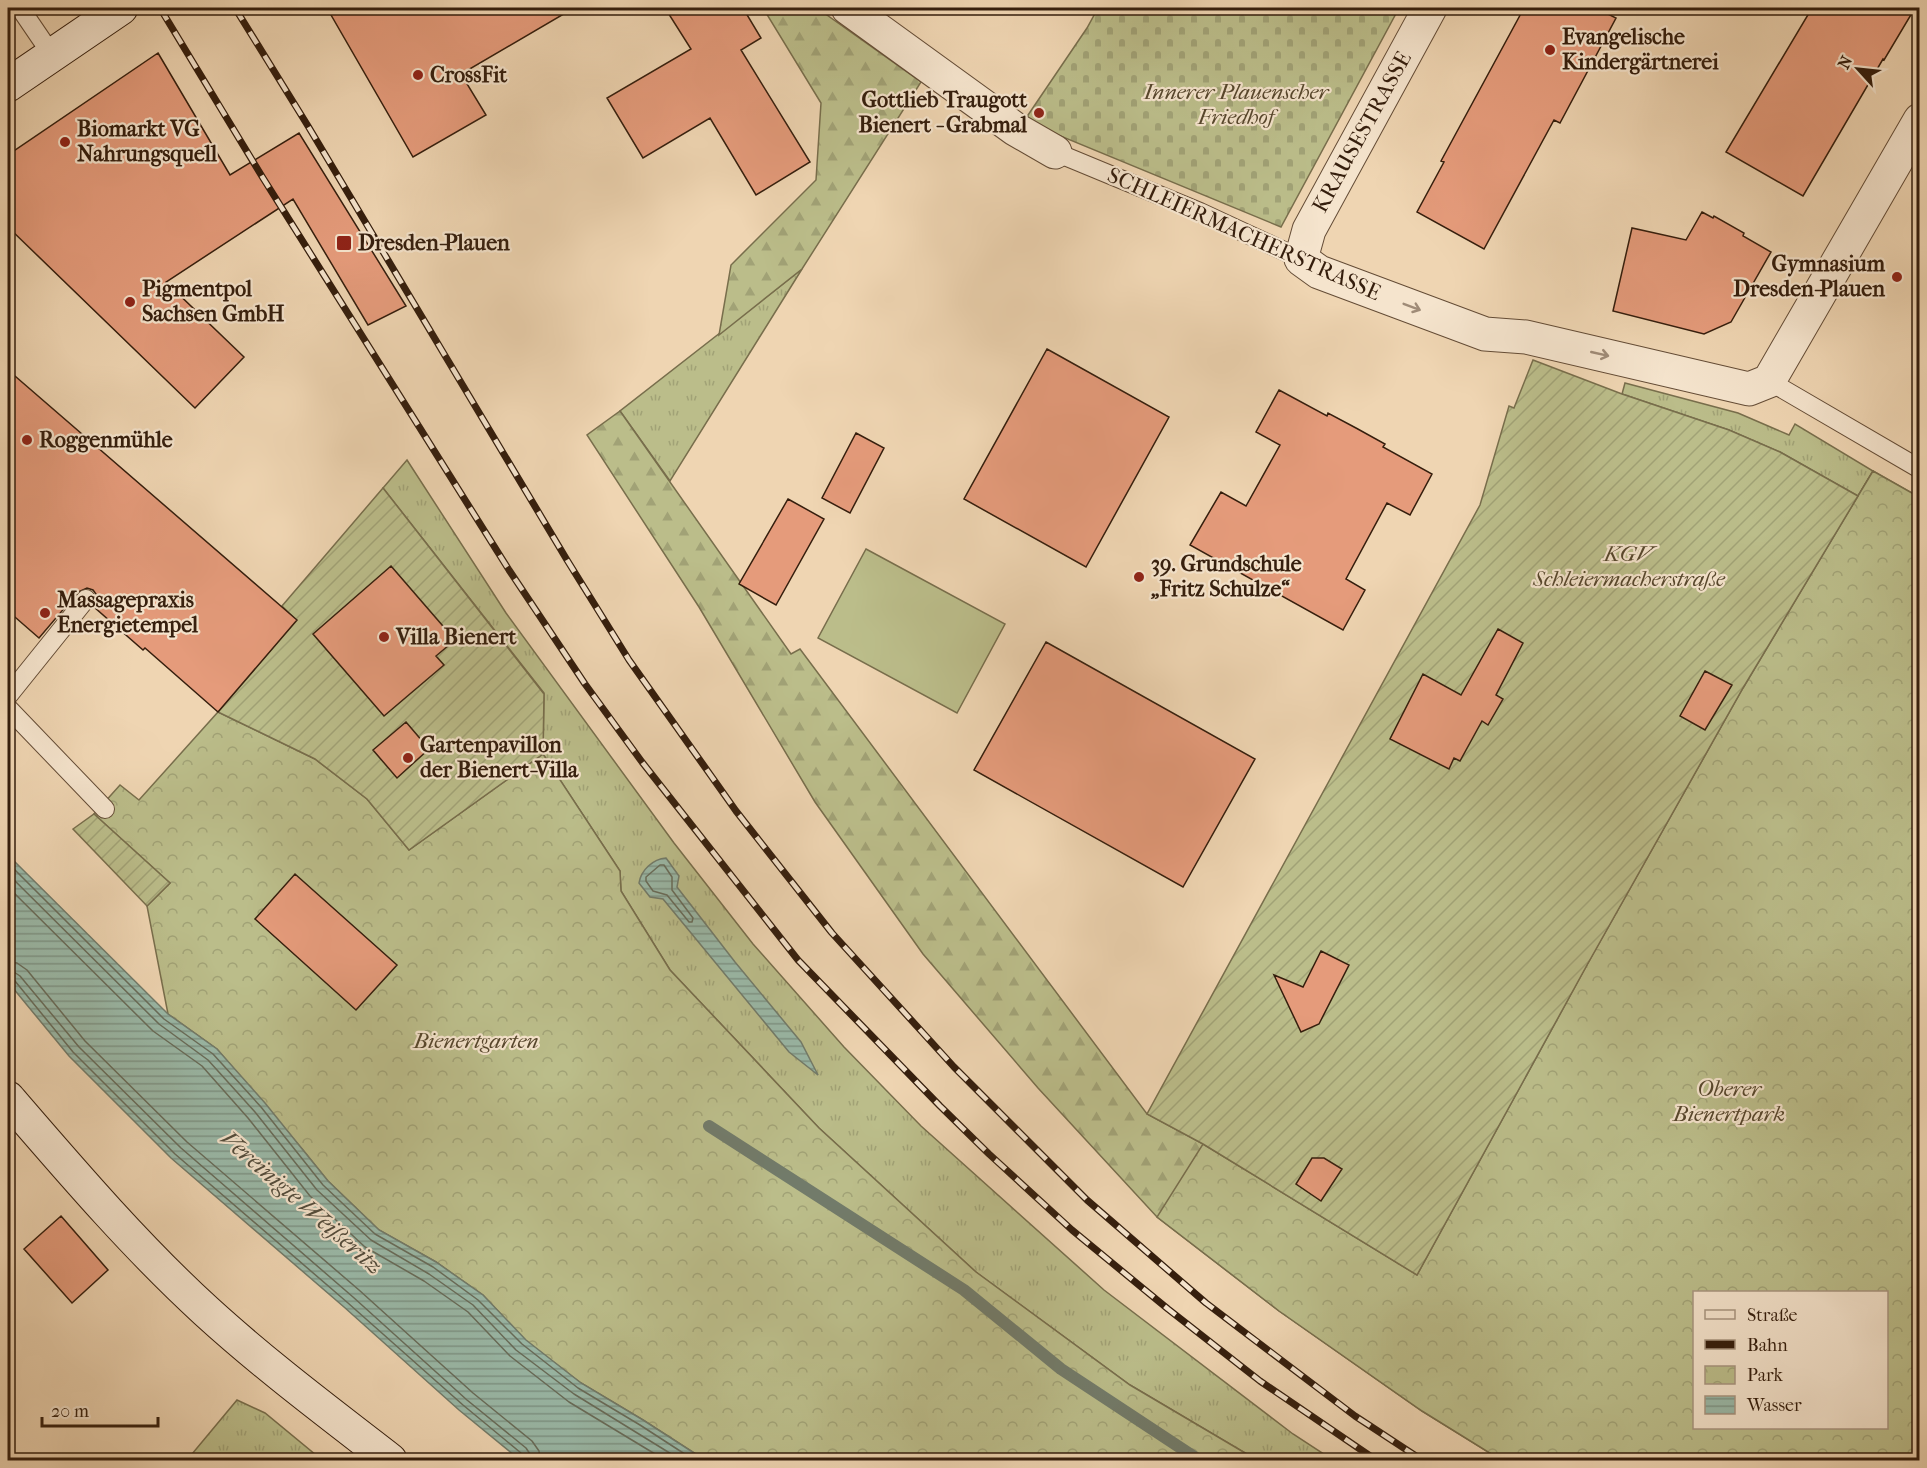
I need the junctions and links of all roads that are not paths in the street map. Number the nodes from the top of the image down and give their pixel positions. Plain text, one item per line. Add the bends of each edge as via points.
1 (20, 8) edge
2 (121, 8) edge
3 (848, 8) edge
4 (1430, 8) edge
5 (52, 55) junction
6 (8, 85) edge
7 (1920, 120) edge
8 (1055, 152) joint
9 (1301, 259) junction
10 (1759, 385) junction
11 (1920, 469) edge
12 (86, 599) dead end
13 (8, 696) edge
14 (8, 708) edge
15 (105, 808) dead end
16 (8, 1098) edge
17 (390, 1461) edge

1 - 5 lane
2 - 5 street
3 - 8 street, SCHLEIERMACHERSTRASSE via 1015,129
4 - 9 street, KRAUSESTRASSE via 1309,230
5 - 6 street
7 - 10 street
8 - 9 lane, SCHLEIERMACHERSTRASSE
9 -> 10 street, SCHLEIERMACHERSTRASSE via 1319,272 1485,334 1526,337
10 - 11 lane
12 - 13 lane
14 - 15 lane
16 - 17 street via 160,1267 200,1305

